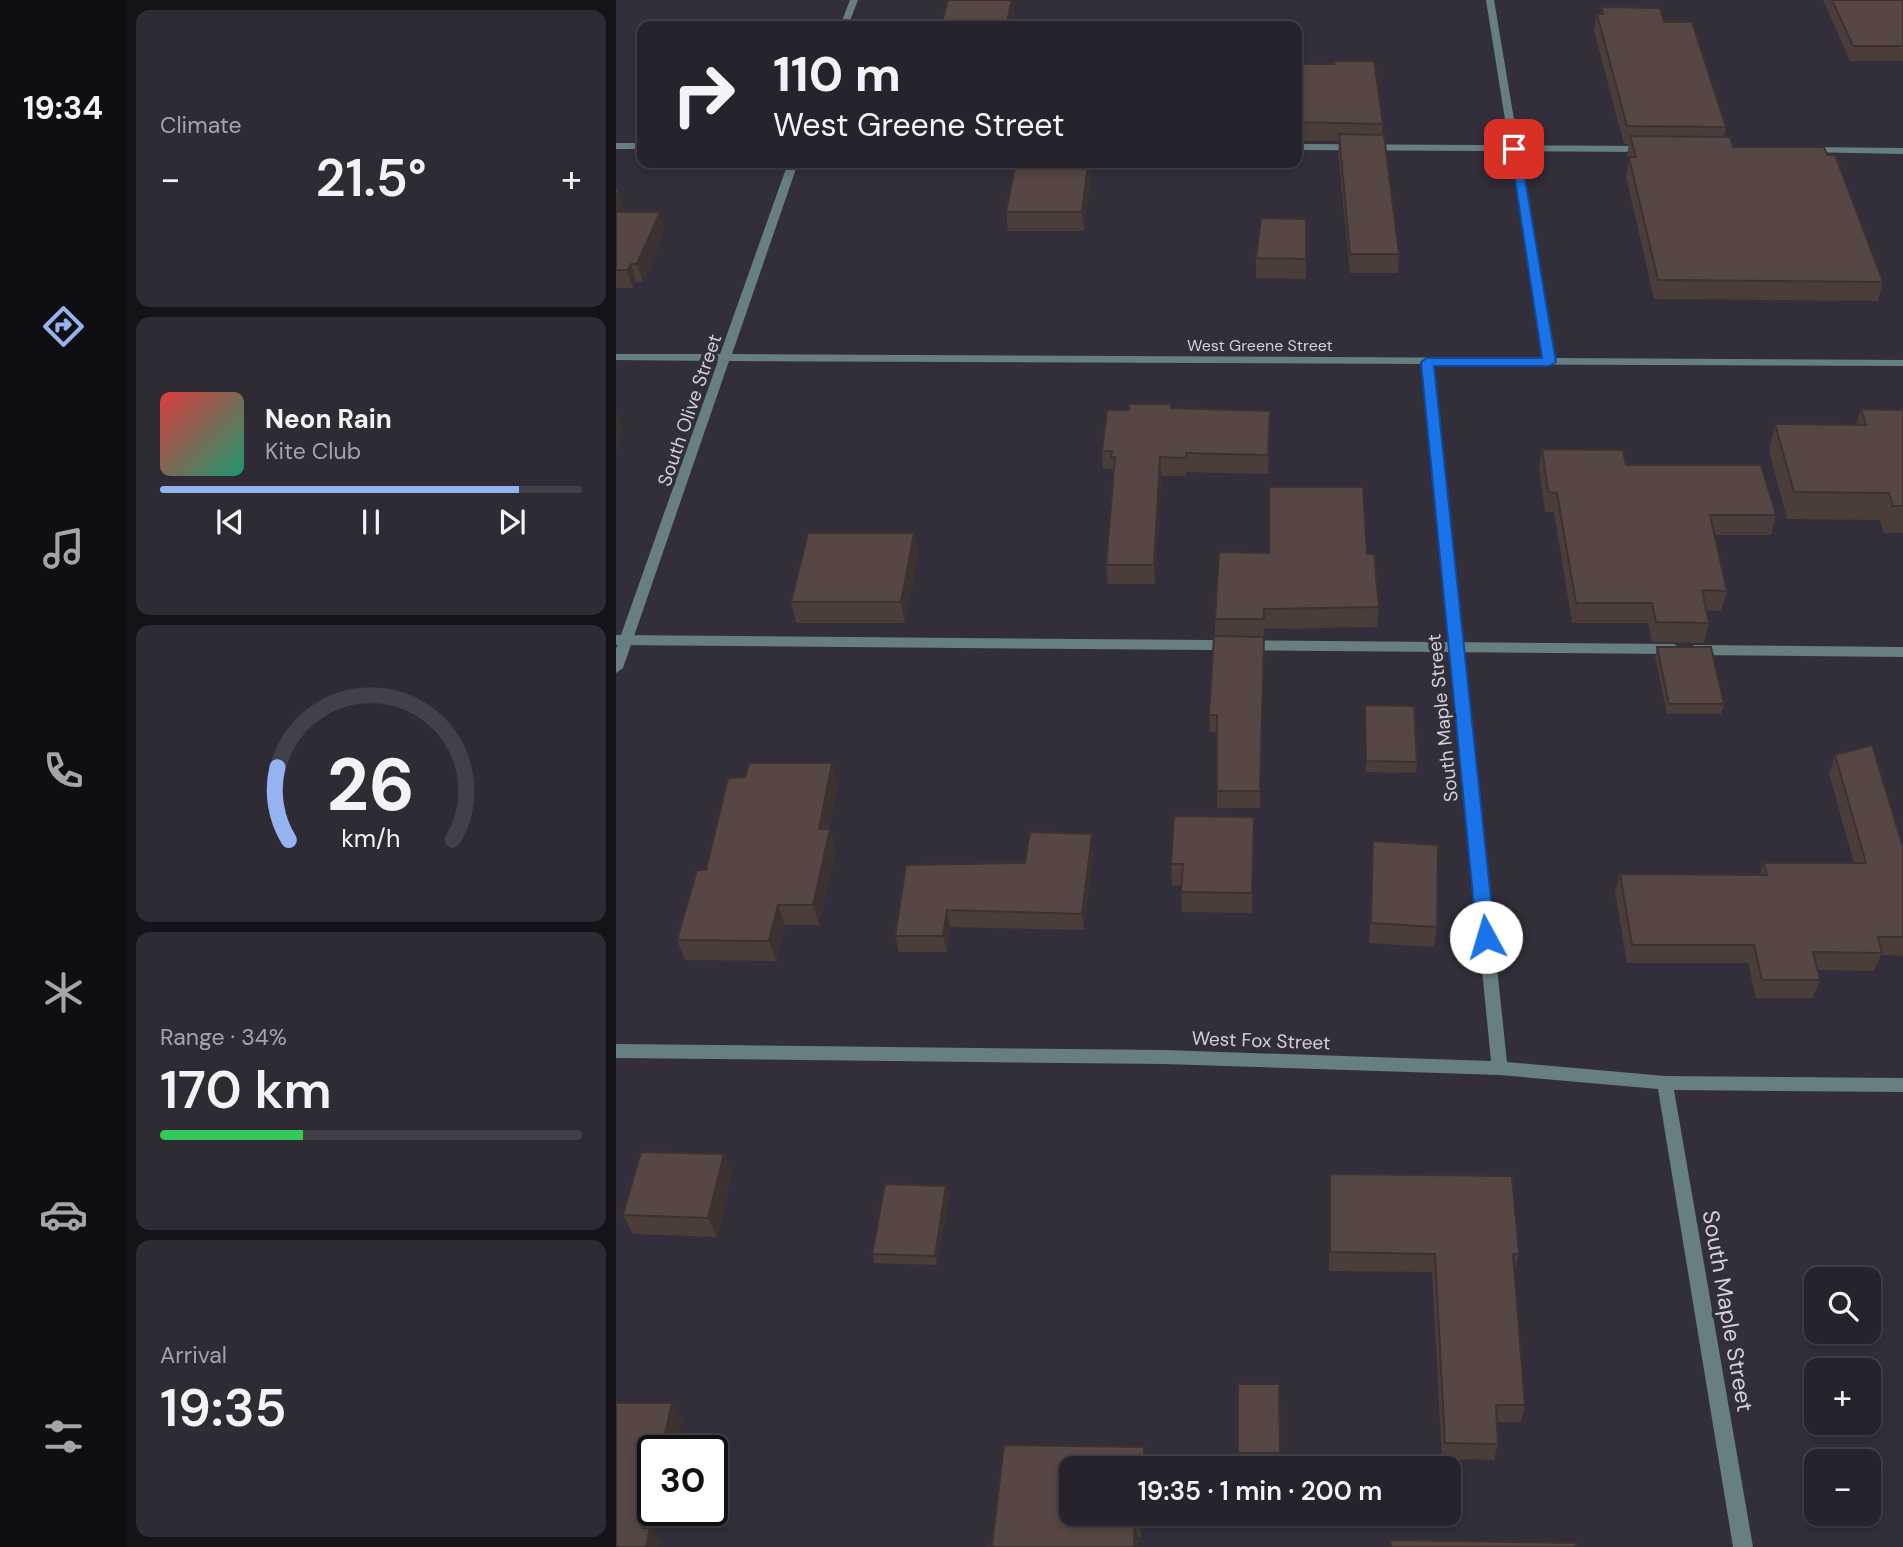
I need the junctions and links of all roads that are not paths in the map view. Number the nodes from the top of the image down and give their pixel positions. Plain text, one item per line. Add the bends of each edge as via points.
1 (854, 0) edge
2 (1490, 0) edge
3 (846, 21) edge
4 (616, 146) edge
5 (637, 146) edge
6 (1302, 147) edge
7 (1514, 149) junction
8 (1653, 149) edge
9 (1792, 150) edge
10 (1903, 151) edge
11 (791, 168) edge
12 (616, 357) edge
13 (726, 357) junction
14 (1427, 362) junction
15 (1549, 362) junction
16 (1903, 363) edge
17 (621, 640) edge
18 (1455, 647) junction
19 (1903, 652) edge
20 (616, 668) edge
21 (616, 1051) edge
22 (1500, 1069) junction
23 (1665, 1083) junction
24 (1903, 1086) edge
25 (1743, 1547) edge

1 - 3 street
2 - 7 street
4 - 5 street
6 - 7 street
7 - 8 street
7 - 15 street
9 - 10 street
11 - 13 street, South Olive Street
12 - 13 street, West Greene Street
13 - 14 street, West Greene Street
13 - 17 street, South Olive Street
14 - 15 street, West Greene Street
14 - 18 street, South Maple Street
15 - 16 street, West Greene Street
17 - 18 street
17 - 20 street, South Olive Street
18 - 19 street
18 - 22 street, South Maple Street
21 - 22 street, West Fox Street via 1164,1058
22 - 23 street, West Fox Street
23 - 24 street, West Fox Street
23 - 25 street, South Maple Street

